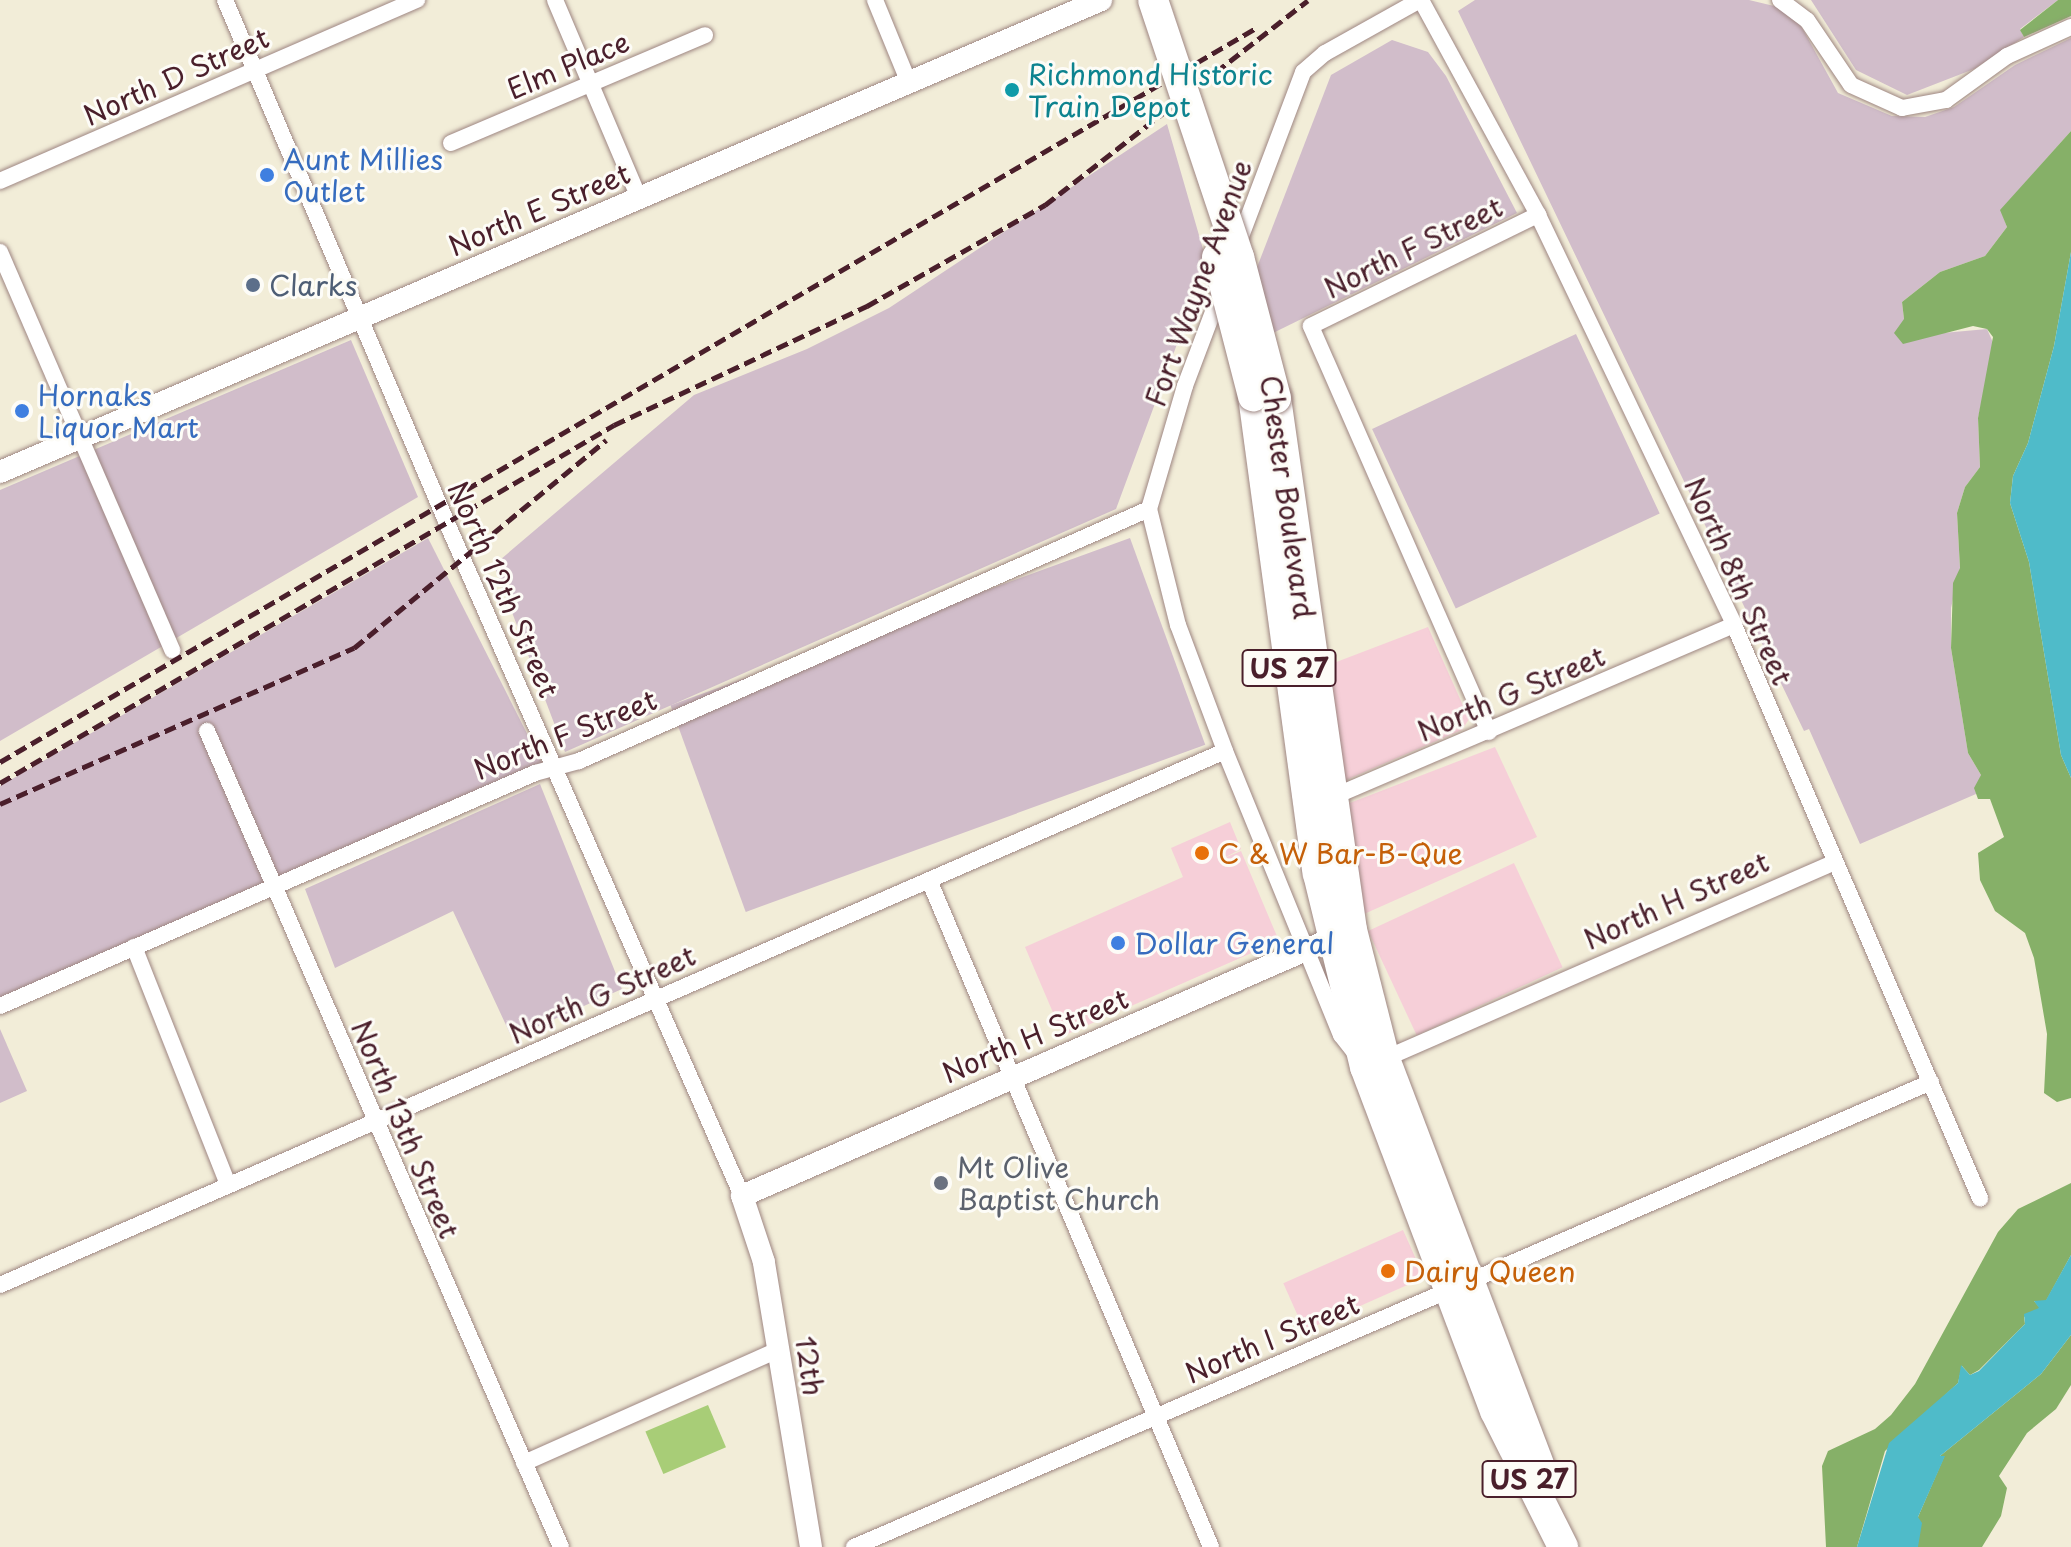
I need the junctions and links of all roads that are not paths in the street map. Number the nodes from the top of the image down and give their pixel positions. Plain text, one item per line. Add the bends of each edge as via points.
1 (225, 0) edge
2 (417, 0) edge
3 (555, 0) edge
4 (875, 0) edge
5 (1101, 0) edge
6 (1133, 0) edge
7 (1153, 0) edge
8 (1421, 0) edge
9 (1780, 0) edge
10 (2071, 27) edge
11 (705, 35) dead end
12 (256, 70) junction
13 (591, 83) junction
14 (909, 83) junction
15 (451, 143) dead end
16 (0, 181) edge
17 (639, 198) junction
18 (1538, 215) junction
19 (0, 252) edge
20 (360, 318) junction
21 (1264, 397) junction
22 (80, 438) junction
23 (0, 472) edge
24 (1149, 509) junction
25 (1734, 625) junction
26 (172, 650) dead end
27 (207, 731) dead end
28 (1489, 732) junction
29 (1225, 751) junction
30 (554, 768) junction
31 (1318, 802) junction
32 (1835, 862) junction
33 (929, 880) junction
34 (274, 885) junction
35 (1331, 940) junction
36 (134, 947) junction
37 (654, 999) junction
38 (0, 1006) edge
39 (1375, 1063) junction
40 (1010, 1078) junction
41 (1931, 1082) junction
42 (374, 1122) junction
43 (228, 1185) junction
44 (742, 1196) junction
45 (1980, 1198) dead end
46 (0, 1285) edge
47 (1458, 1286) junction
48 (775, 1351) junction
49 (1157, 1416) junction
50 (524, 1463) junction
51 (561, 1547) edge
52 (811, 1547) edge
53 (854, 1547) edge
54 (1211, 1547) edge
55 (1565, 1547) edge

1 - 12 street, North 12th Street
2 - 12 street, North D Street
3 - 13 street
4 - 14 street
5 - 14 street, North E Street
6 - 21 highway, Chester Boulevard / US 27, bridge
7 - 21 highway, Chester Boulevard / US 27, bridge via 1239,257
8 - 18 street, North 8th Street
8 - 24 street, Fort Wayne Avenue via 1325,53 1303,72 1185,386
9 - 10 street via 1807,20 1851,85 1902,108 1946,100 2007,56
11 - 13 street, Elm Place
12 - 16 street, North D Street
12 - 20 street, North 12th Street
13 - 15 street, Elm Place
13 - 17 street
14 - 17 street, North E Street
17 - 20 street, North E Street
18 - 25 street, North 8th Street
18 - 28 street, North F Street via 1311,326
19 - 22 street
20 - 22 street, North E Street
20 - 30 street, North 12th Street
21 - 31 highway, Chester Boulevard / US 27
22 - 23 street, North E Street
22 - 26 street
24 - 29 street, Chester Boulevard via 1178,625
24 - 30 street, North F Street
25 - 28 street, North G Street
25 - 32 street, North 8th Street
27 - 34 street, North 13th Street
28 - 31 street, North G Street
29 - 33 street, North G Street
29 - 35 street, Chester Boulevard
30 - 34 street, North F Street
30 - 37 street, North 12th Street
31 - 35 highway, Chester Boulevard / US 27
32 - 39 street, North H Street
32 - 41 street, North 8th Street
33 - 37 street, North G Street
33 - 40 street
34 - 36 street, North F Street
34 - 42 street, North 13th Street
35 - 39 highway, Chester Boulevard / US 27
35 - 39 street, Chester Boulevard via 1341,1035
35 - 40 street, North H Street
36 - 38 street, North F Street
36 - 43 street
37 - 42 street, North G Street
37 - 44 street, North 12th Street
39 - 47 highway, Chester Boulevard / US 27
40 - 44 street, North H Street
40 - 49 street
41 - 45 street, North 8th Street
41 - 47 street, North I Street
42 - 43 street, North G Street
42 - 50 street, North 13th Street
43 - 46 street, North G Street
44 - 48 street, 12th via 764,1262
47 - 49 street, North I Street
47 - 55 highway, Chester Boulevard / US 27 via 1518,1401
48 - 50 street
48 - 52 street, 12th
49 - 53 street, North I Street
49 - 54 street
50 - 51 street, North 13th Street

